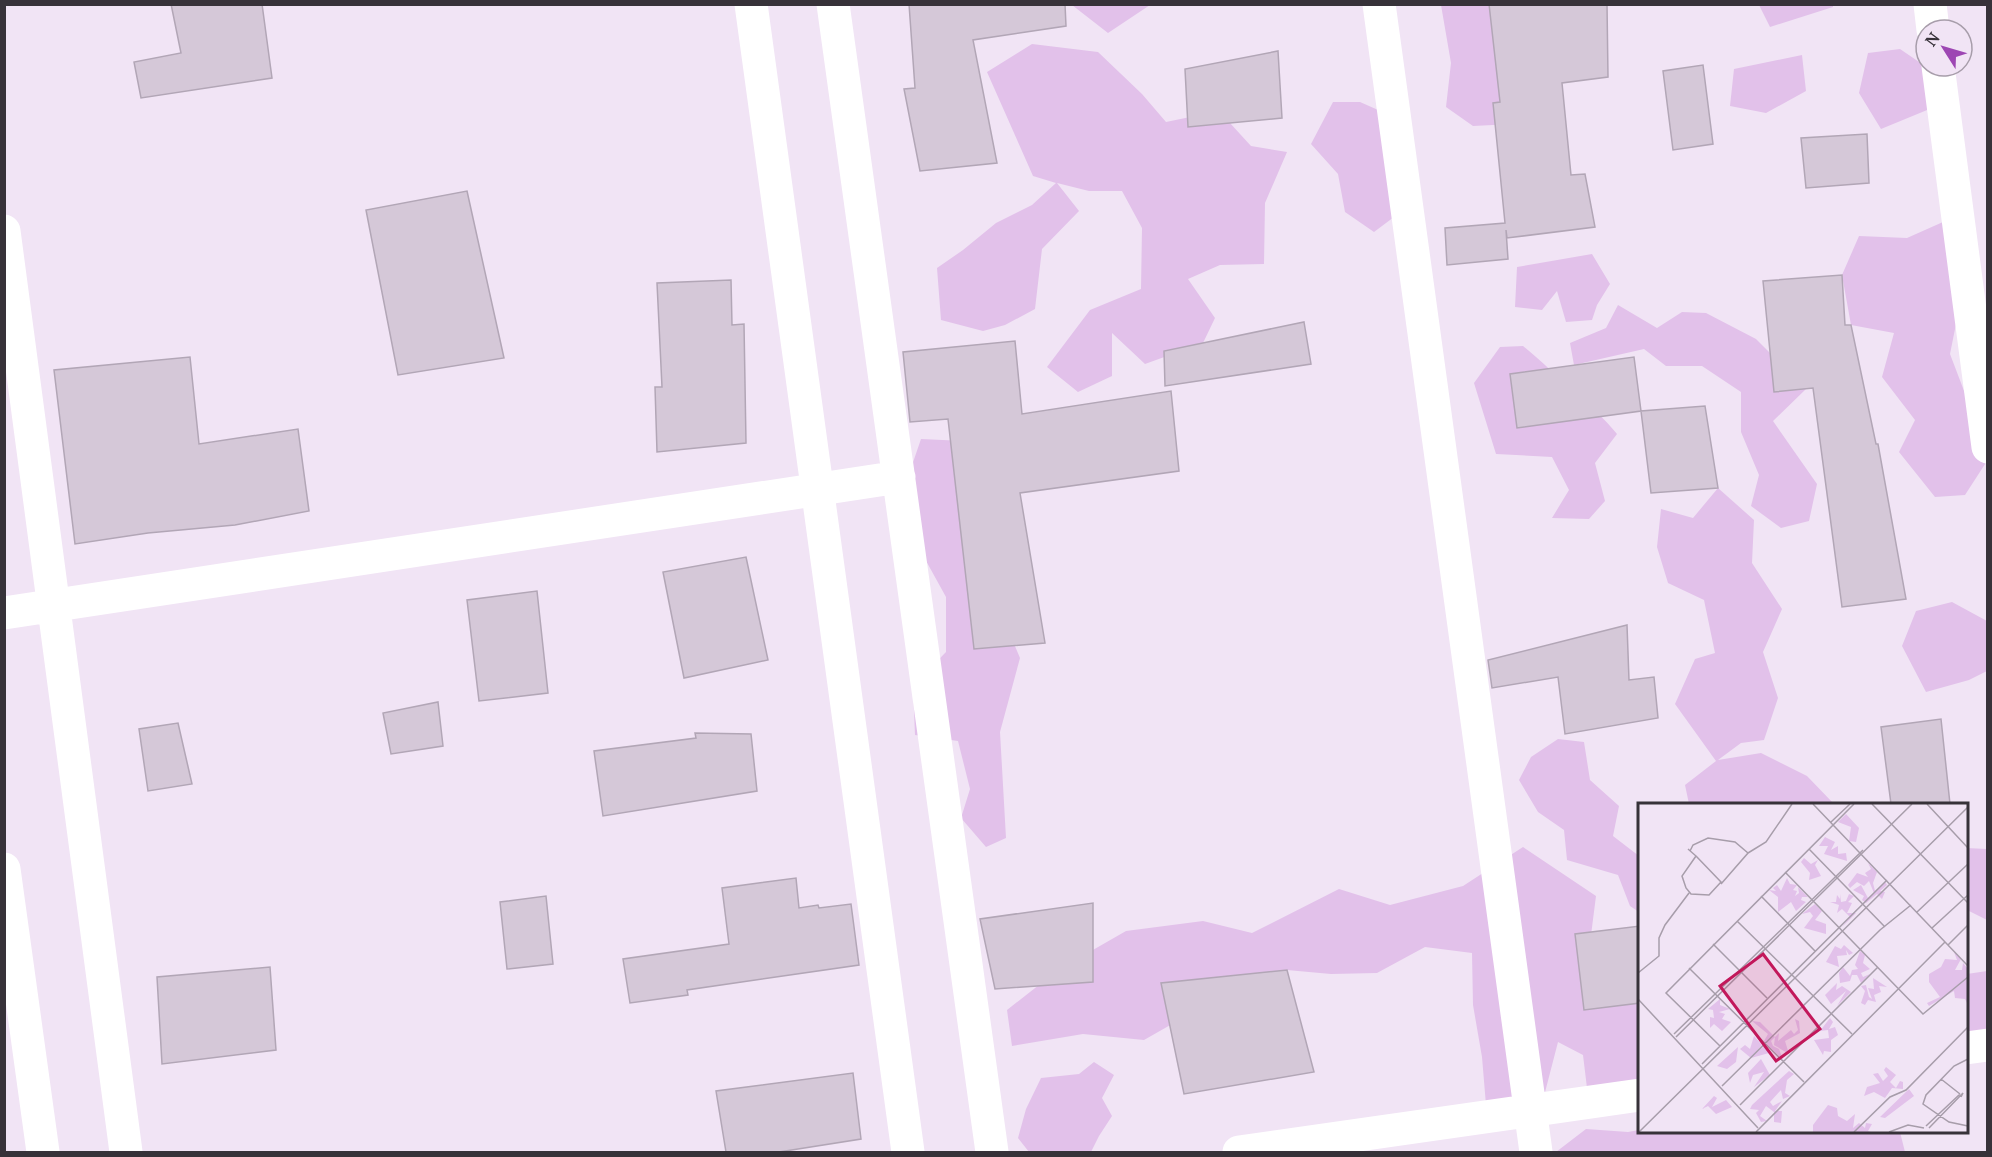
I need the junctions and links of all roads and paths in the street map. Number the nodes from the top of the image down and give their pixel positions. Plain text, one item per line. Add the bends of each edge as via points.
1 (751, 4) edge
2 (833, 4) edge
3 (1379, 4) edge
4 (1940, 78) edge
5 (4, 231) edge
6 (1988, 447) edge
7 (899, 477) junction
8 (818, 490) junction
9 (54, 606) junction
10 (4, 613) edge
11 (4, 869) edge
12 (1988, 1046) edge
13 (1968, 1048) edge
14 (1638, 1095) edge
15 (1530, 1111) junction
16 (43, 1152) edge
17 (126, 1152) edge
18 (908, 1152) edge
19 (992, 1152) edge
20 (1239, 1152) edge
21 (1536, 1152) edge

1 - 8 street
2 - 7 street
3 - 15 street
4 - 6 street
5 - 9 street
7 - 8 street
7 - 19 street
8 - 9 street
8 - 18 street
9 - 10 street
9 - 17 street
11 - 16 street
12 - 13 street
14 - 15 street
15 - 20 street
15 - 21 street

